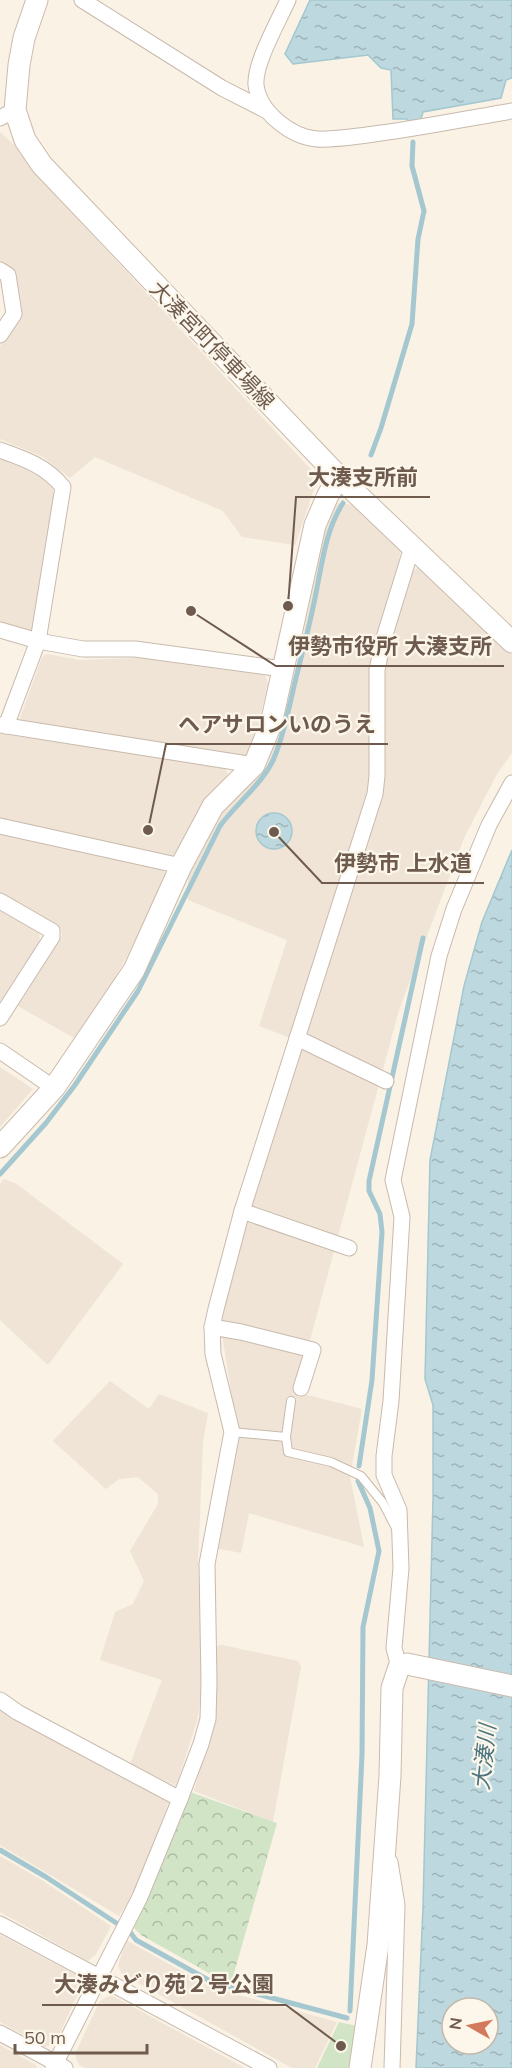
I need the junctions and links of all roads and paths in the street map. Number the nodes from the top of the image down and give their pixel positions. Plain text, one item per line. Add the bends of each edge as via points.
1 (82, 0) edge
2 (288, 0) edge
3 (35, 1) edge
4 (265, 110) junction
5 (512, 111) edge
6 (8, 114) edge
7 (0, 270) edge
8 (0, 335) edge
9 (0, 450) edge
10 (339, 477) junction
11 (412, 547) junction
12 (0, 630) edge
13 (38, 641) junction
14 (512, 642) edge
15 (283, 669) junction
16 (3, 726) edge
17 (254, 765) junction
18 (512, 783) edge
19 (0, 826) edge
20 (182, 866) junction
21 (0, 901) edge
22 (0, 1018) edge
23 (297, 1038) junction
24 (0, 1051) edge
25 (386, 1081) dead end
26 (54, 1088) junction
27 (0, 1147) edge
28 (242, 1211) junction
29 (349, 1248) dead end
30 (212, 1327) junction
31 (296, 1395) joint
32 (232, 1432) junction
33 (286, 1437) junction
34 (400, 1533) junction
35 (409, 1667) junction
36 (512, 1686) edge
37 (0, 1700) edge
38 (180, 1799) junction
39 (386, 1839) junction
40 (0, 1924) edge
41 (98, 1976) junction
42 (0, 2033) edge
43 (58, 2066) edge
44 (269, 2068) edge
45 (360, 2068) edge
46 (392, 2068) edge

1 - 4 street via 222,88
2 - 4 street via 259,65 256,84
3 - 6 street, 大湊宮町停車場線
4 - 5 street via 290,131 318,139 411,129
6 - 10 street, 大湊宮町停車場線 via 42,165
7 - 8 street via 8,276 14,314
9 - 13 street via 36,463 63,486
10 - 11 street, 大湊宮町停車場線
10 - 15 street via 315,525
11 - 14 street, 大湊宮町停車場線
11 - 23 street via 376,670 375,794
12 - 13 street
13 - 15 street via 83,649 135,649
13 - 16 street
15 - 17 street via 271,724
16 - 17 street
17 - 20 street via 213,806
18 - 34 street via 484,836 439,956 393,1180 402,1217 384,1475 399,1510
19 - 20 street
20 - 26 street via 134,970
21 - 22 street via 52,931 52,937
23 - 25 street
23 - 28 street
24 - 26 street
26 - 27 street
28 - 29 street
28 - 30 street
30 - 31 street via 313,1350
30 - 32 street via 217,1376
31 - 33 lane
32 - 33 lane
32 - 38 street via 207,1564 208,1719
33 - 34 lane via 288,1452 331,1462 361,1476
34 - 35 street via 394,1648
35 - 36 street
35 - 39 street via 394,1676 392,1688
37 - 38 street
38 - 41 street via 140,1897
39 - 45 street via 378,1945
39 - 46 street via 397,1905
40 - 41 street
41 - 43 street
41 - 44 street
42 - 43 street

